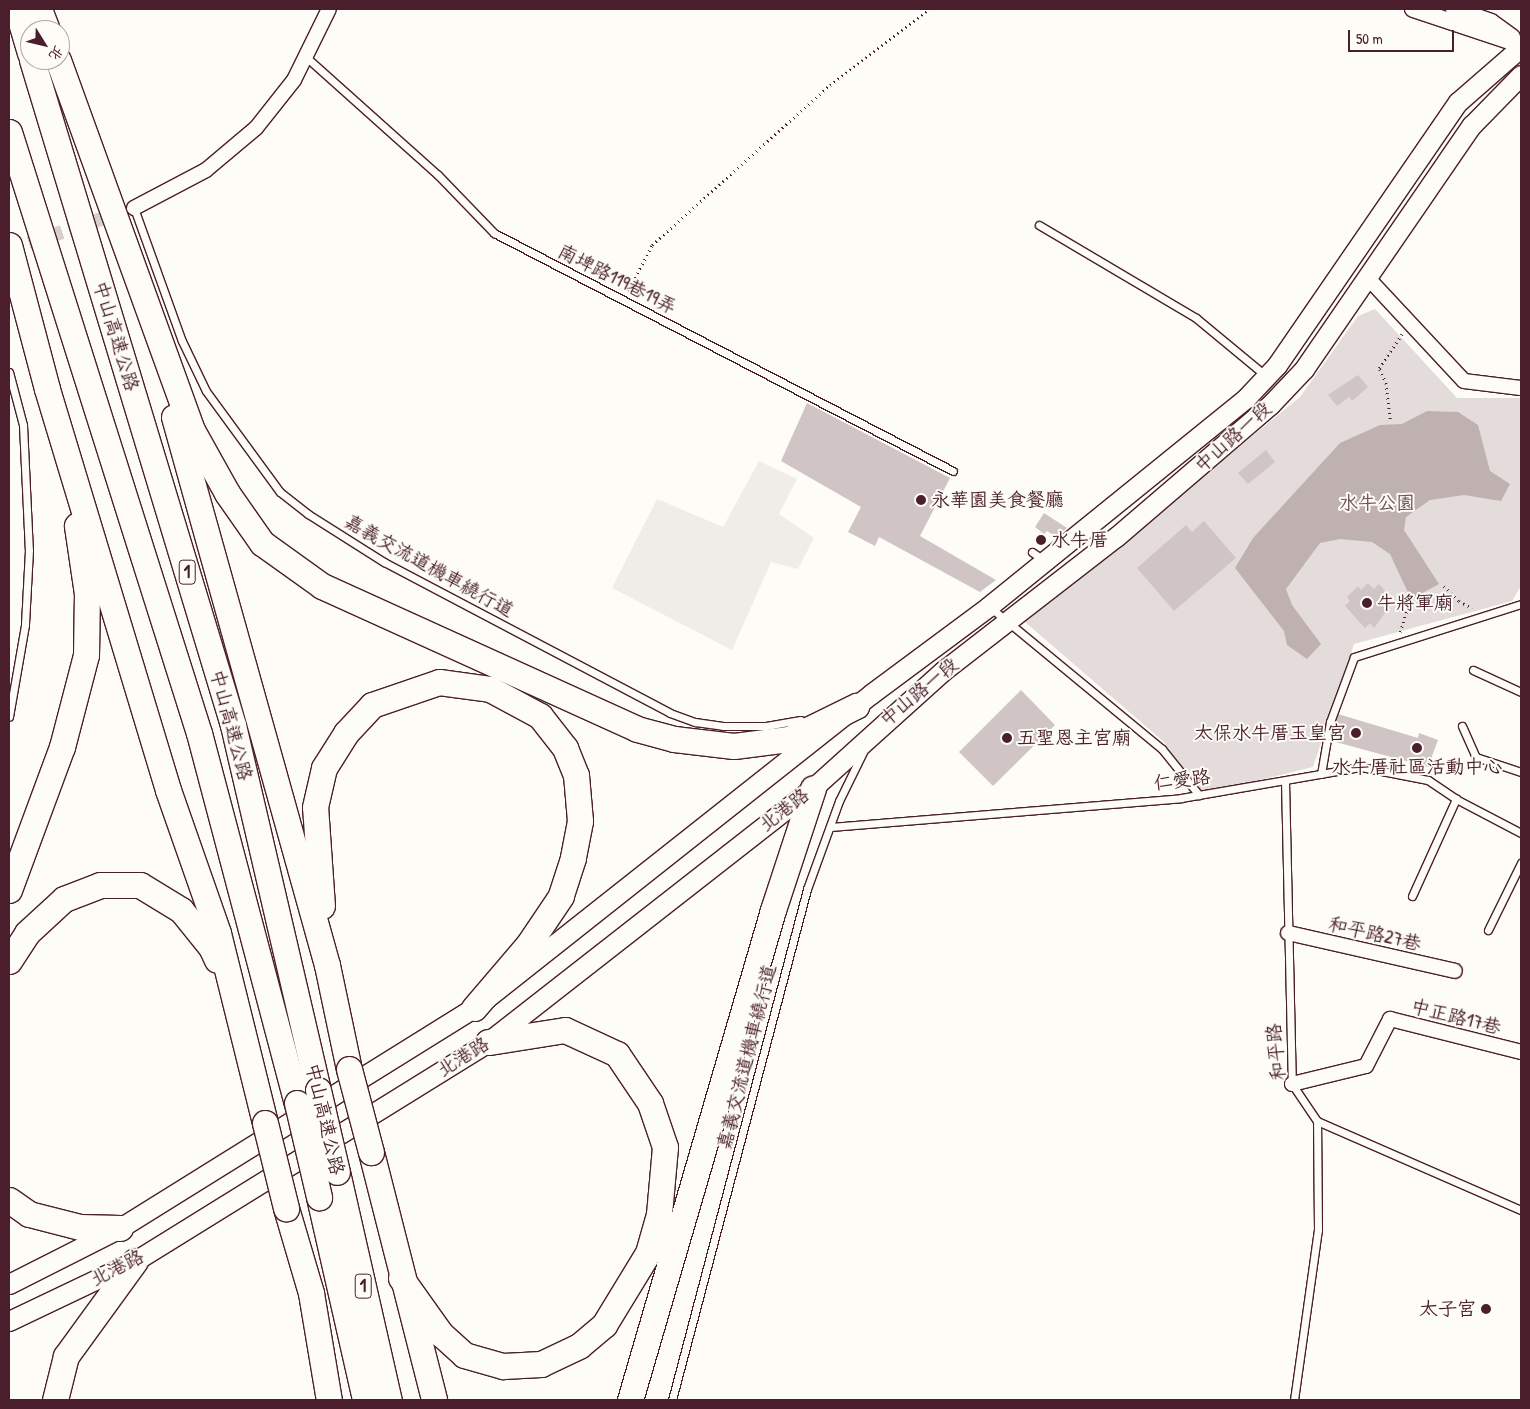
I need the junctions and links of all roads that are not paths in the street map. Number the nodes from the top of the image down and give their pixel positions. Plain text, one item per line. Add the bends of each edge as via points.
1 (16, 9) edge
2 (329, 9) edge
3 (1413, 9) edge
4 (1454, 9) edge
5 (20, 22) edge
6 (1521, 46) edge
7 (306, 58) junction
8 (35, 70) edge
9 (61, 70) edge
10 (1521, 75) edge
11 (9, 132) edge
12 (134, 208) joint
13 (1039, 225) dead end
14 (9, 245) edge
15 (1367, 277) junction
16 (134, 279) junction
17 (40, 362) junction
18 (9, 372) edge
19 (1267, 376) junction
20 (1521, 388) edge
21 (953, 471) dead end
22 (1521, 604) edge
23 (988, 607) junction
24 (1009, 620) junction
25 (1473, 670) dead end
26 (1521, 692) edge
27 (863, 700) junction
28 (819, 713) dead end
29 (9, 717) edge
30 (810, 717) dead end
31 (1462, 726) dead end
32 (873, 730) junction
33 (1521, 772) edge
34 (1321, 774) junction
35 (1285, 781) junction
36 (813, 788) junction
37 (1199, 795) junction
38 (1456, 799) junction
39 (831, 827) junction
40 (1521, 833) edge
41 (1521, 863) edge
42 (9, 890) edge
43 (1412, 896) dead end
44 (1488, 930) dead end
45 (1288, 933) junction
46 (9, 961) edge
47 (327, 965) junction
48 (1454, 971) dead end
49 (237, 1007) junction
50 (474, 1008) junction
51 (488, 1042) junction
52 (1521, 1052) edge
53 (1292, 1084) junction
54 (308, 1096) junction
55 (1317, 1121) junction
56 (9, 1200) edge
57 (1521, 1210) edge
58 (120, 1228) junction
59 (135, 1260) junction
60 (401, 1278) junction
61 (9, 1284) edge
62 (311, 1293) junction
63 (9, 1321) edge
64 (55, 1400) edge
65 (318, 1400) edge
66 (329, 1400) edge
67 (365, 1400) edge
68 (389, 1400) edge
69 (434, 1400) edge
70 (630, 1400) edge
71 (672, 1400) edge
72 (1294, 1400) edge

1 - 5 highway
2 - 7 street
3 - 6 street
4 - 6 street via 1491,22
6 - 19 main road, 中山路一段 via 1458,102
7 - 12 street via 256,128 206,170
7 - 21 lane, 南埤路119巷19弄 via 438,174 494,233
8 - 54 highway, 中山高速公路 / 1 via 233,725
9 - 16 highway
10 - 15 main road, 中山路一段 via 1472,125
11 - 54 highway, 中山高速公路 / 1 via 199,733
12 - 30 lane, 嘉義交流道機車繞行道 via 182,341 206,391 280,492 308,514 384,562 670,713 695,722 732,726 766,726
13 - 19 lane via 1196,318
14 - 17 highway
15 - 20 street via 1464,381
15 - 24 main road, 中山路一段 via 1304,369 1270,405 1116,537
16 - 27 highway via 192,430 227,493 262,543 322,586 637,729 674,739 734,746 788,739
16 - 47 highway
17 - 42 highway via 74,511 87,594 86,655 62,747
17 - 49 highway via 168,790 218,933
18 - 29 lane via 23,425 29,550 25,625
19 - 23 main road, 中山路一段 via 1246,398 1038,556
22 - 34 lane via 1354,657 1330,722
23 - 24 lane
23 - 27 main road, 中山路一段
24 - 32 main road, 中山路一段
24 - 37 lane via 1162,749
25 - 26 lane
27 - 28 lane
27 - 50 main road, 北港路
31 - 33 lane via 1476,757
32 - 36 main road, 北港路
32 - 39 lane, 嘉義交流道機車繞行道
34 - 35 lane, 仁愛路
34 - 38 lane, 仁愛路 via 1361,767 1391,770 1428,780
35 - 37 lane, 仁愛路
35 - 45 lane, 和平路
36 - 51 main road, 北港路
36 - 70 highway via 773,910
37 - 39 lane, 仁愛路
38 - 40 lane, 仁愛路
38 - 43 lane
39 - 71 lane, 嘉義交流道機車繞行道 via 807,889
41 - 44 lane
45 - 48 street, 和平路27巷
45 - 53 lane, 和平路
46 - 49 highway via 27,933 64,899 100,886 140,885 181,910 211,947
47 - 50 highway via 315,807 324,768 346,734 372,705 439,682 490,688 540,716 565,748 576,775 580,820 561,896 528,945
47 - 60 highway, bridge via 349,1069
49 - 62 highway, bridge via 286,1208
50 - 58 main road, 北港路
51 - 59 main road, 北港路
51 - 60 highway via 564,1030 617,1054 650,1103 665,1147 659,1214 648,1253 604,1324 579,1346 541,1364 503,1366 464,1355 441,1334
52 - 53 street, 中正路17巷 via 1390,1019 1366,1066
53 - 55 lane, 和平路
54 - 67 highway, 中山高速公路 / 1, bridge via 319,1197
54 - 68 highway, 中山高速公路 / 1, bridge via 337,1172
55 - 57 lane
55 - 72 lane via 1318,1230
56 - 58 highway via 29,1214 80,1227
58 - 61 main road, 北港路
59 - 63 main road, 北港路
59 - 64 highway via 66,1356
60 - 69 highway
62 - 65 highway
62 - 66 highway

